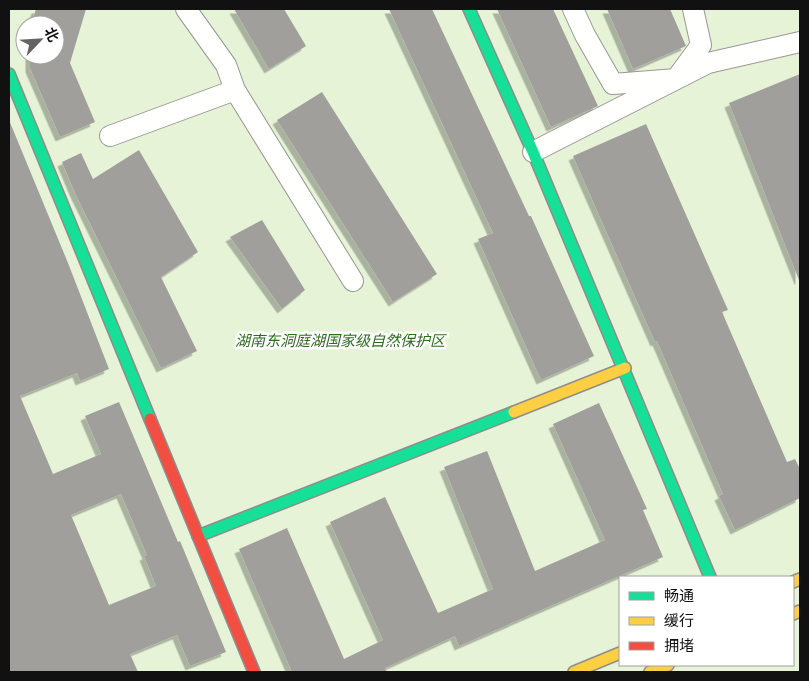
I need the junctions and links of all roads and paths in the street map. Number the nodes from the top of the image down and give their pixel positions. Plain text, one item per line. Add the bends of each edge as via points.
1 (186, 9) edge
2 (468, 9) edge
3 (573, 9) edge
4 (693, 9) edge
5 (800, 42) edge
6 (9, 74) edge
7 (676, 79) junction
8 (235, 90) junction
9 (110, 136) dead end
10 (533, 152) junction
11 (353, 281) dead end
12 (624, 368) junction
13 (198, 536) junction
14 (710, 576) edge
15 (619, 653) edge
16 (665, 666) edge
17 (254, 672) edge
18 (574, 672) edge
19 (650, 672) edge

1 - 8 street via 226,65
2 - 10 street
3 - 7 street via 612,84
4 - 7 street via 701,45
5 - 7 street via 708,63
6 - 13 street
7 - 10 street
8 - 9 street
8 - 11 street
10 - 12 street
12 - 13 street
12 - 14 street
13 - 17 street
15 - 18 street
16 - 19 street

